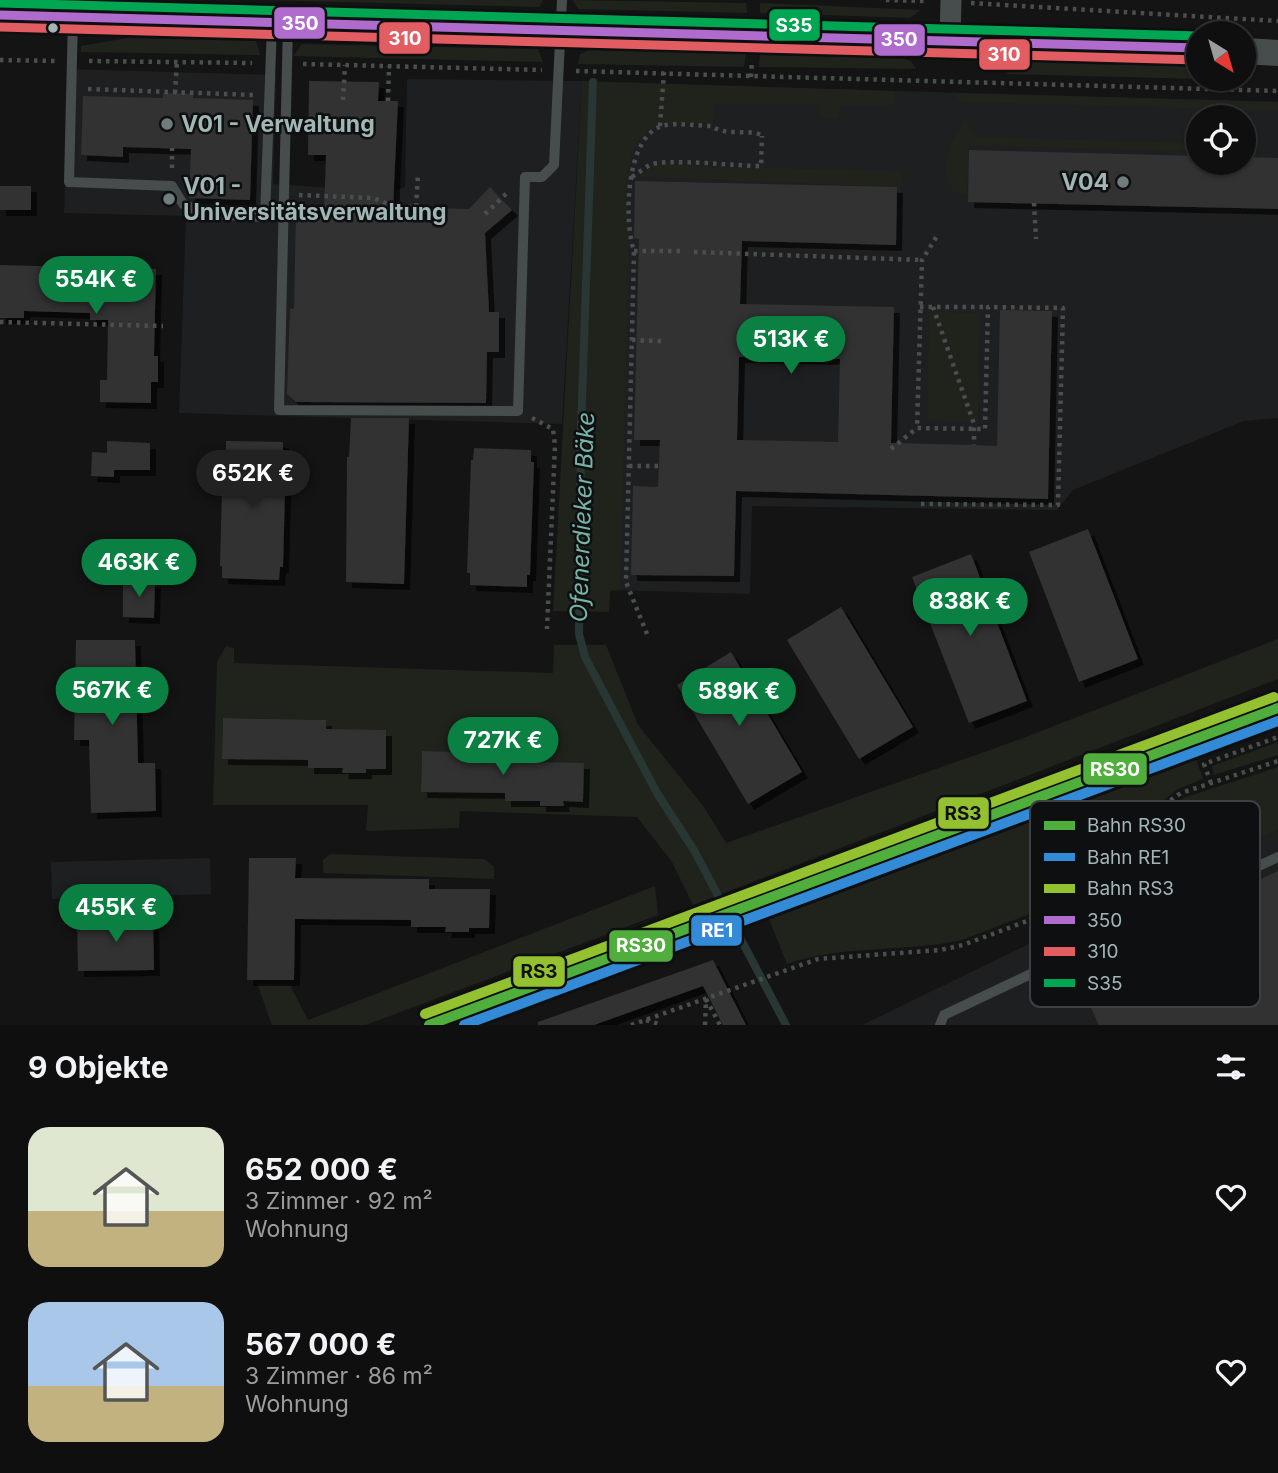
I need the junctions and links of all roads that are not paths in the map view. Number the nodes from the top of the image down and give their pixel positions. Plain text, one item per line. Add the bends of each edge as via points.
1 (562, 0) edge
2 (951, 1) edge
3 (89, 12) edge
4 (0, 15) edge
5 (280, 24) junction
6 (560, 29) junction
7 (950, 40) junction
8 (1186, 48) edge
9 (1256, 51) edge
10 (1278, 52) edge
11 (1278, 857) edge
12 (1260, 865) edge
13 (1030, 974) edge
14 (940, 1025) edge

1 - 6 lane
2 - 7 street
3 - 4 street
3 - 5 street
3 - 5 lane via 72,61 69,182 172,186 183,204 206,214 265,218 270,64
5 - 6 street
5 - 6 lane via 287,63 279,410 518,411 525,177 542,177 554,166
6 - 7 street
7 - 8 street
9 - 10 street
11 - 12 lane
13 - 14 lane via 944,1014

